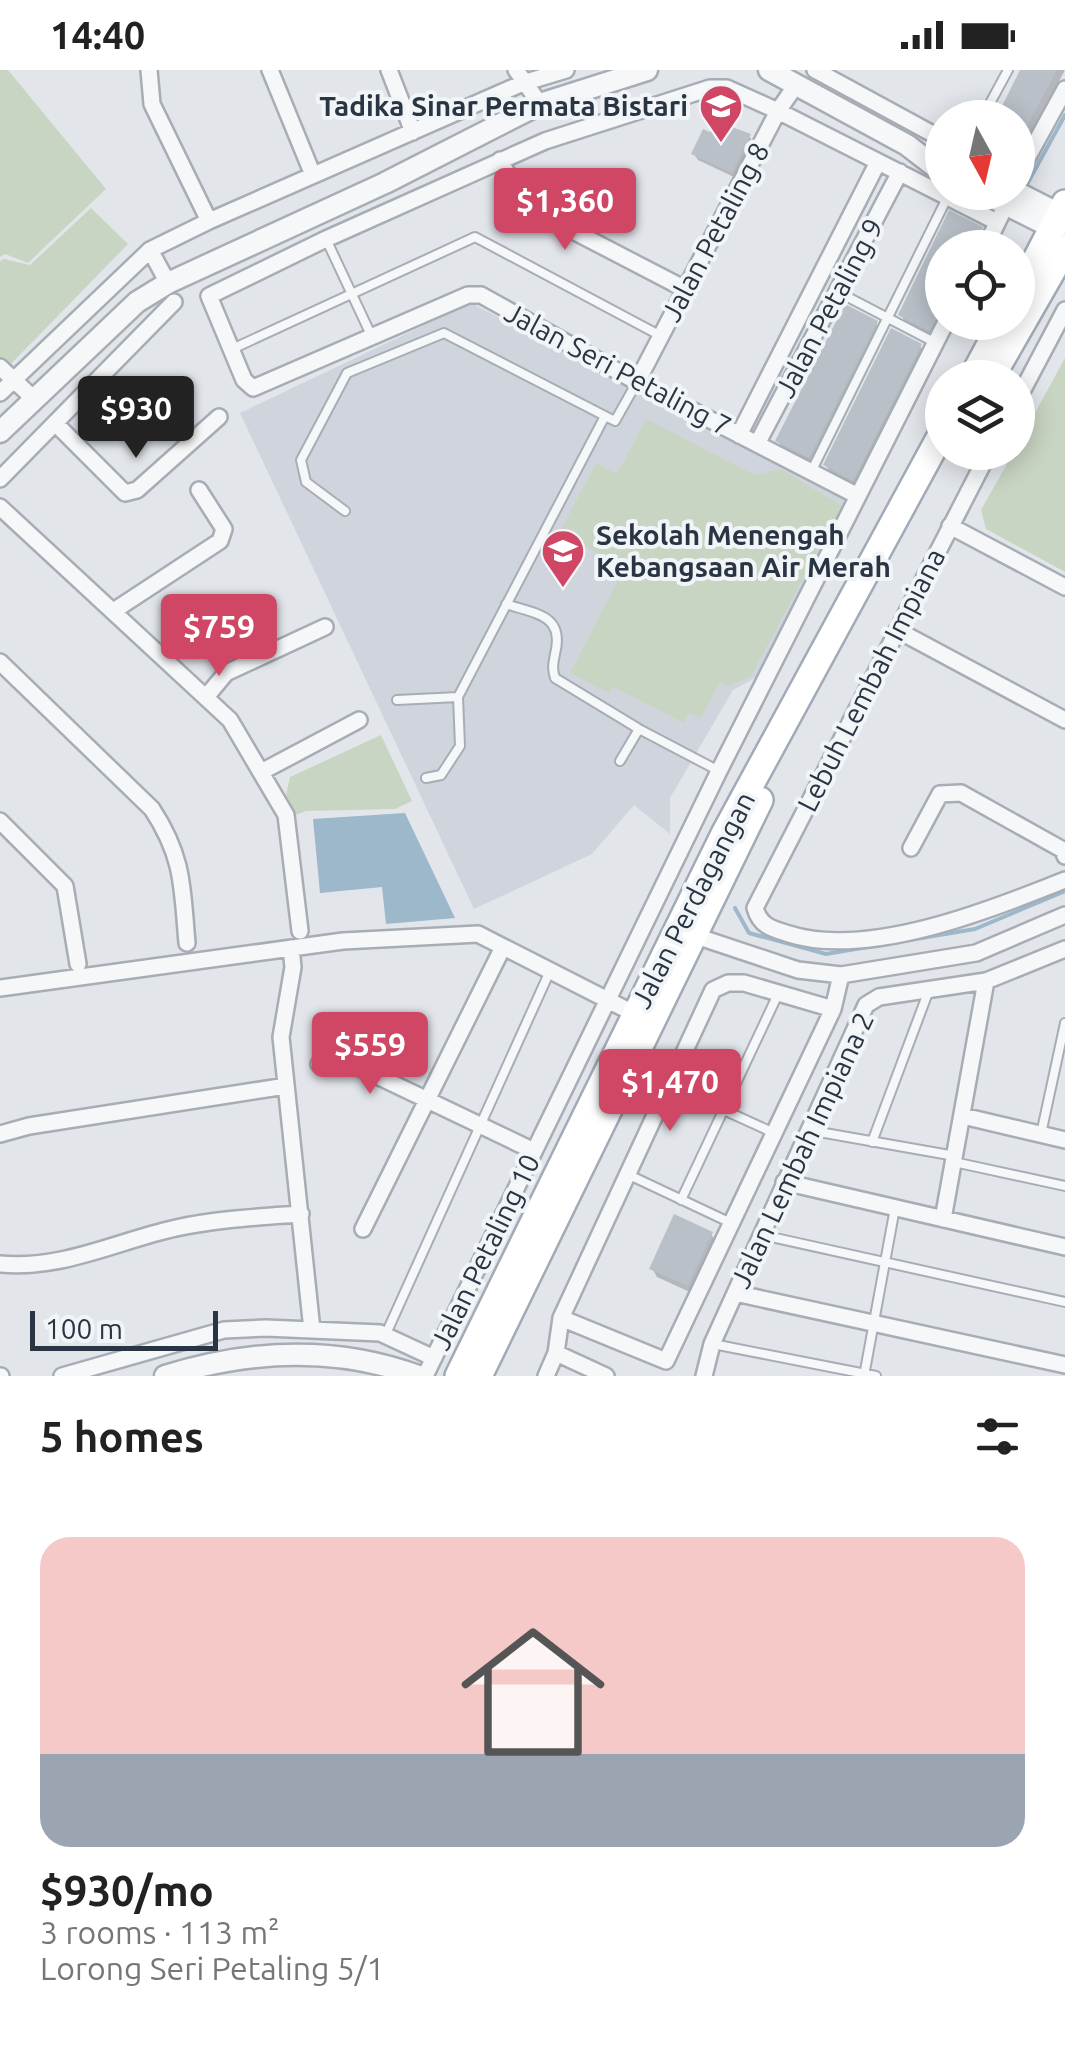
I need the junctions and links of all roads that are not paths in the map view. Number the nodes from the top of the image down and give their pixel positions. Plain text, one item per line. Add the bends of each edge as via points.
1 (149, 70) edge
2 (270, 70) edge
3 (389, 70) edge
4 (566, 70) edge
5 (648, 70) edge
6 (769, 70) edge
7 (814, 70) edge
8 (1008, 70) edge
9 (519, 76) edge
10 (796, 85) junction
11 (1065, 89) edge
12 (992, 100) edge
13 (540, 104) junction
14 (778, 111) junction
15 (925, 130) edge
16 (413, 132) junction
17 (1035, 143) edge
18 (907, 145) junction
19 (925, 150) edge
20 (925, 159) edge
21 (500, 160) junction
22 (878, 162) junction
23 (900, 172) junction
24 (312, 175) junction
25 (925, 185) edge
26 (942, 210) edge
27 (1017, 210) edge
28 (209, 220) junction
29 (1062, 224) edge
30 (326, 240) junction
31 (150, 250) junction
32 (1035, 267) edge
33 (685, 289) junction
34 (838, 291) junction
35 (351, 292) junction
36 (171, 293) junction
37 (1065, 310) edge
38 (888, 317) junction
39 (661, 336) junction
40 (372, 338) junction
41 (936, 342) joint
42 (230, 350) junction
43 (998, 360) edge
44 (0, 367) edge
45 (1035, 367) edge
46 (14, 378) junction
47 (636, 382) junction
48 (0, 393) edge
49 (34, 398) junction
50 (605, 416) junction
51 (219, 417) dead end
52 (55, 423) junction
53 (0, 432) edge
54 (739, 435) junction
55 (758, 444) junction
56 (925, 463) edge
57 (938, 470) edge
58 (980, 470) edge
59 (811, 472) junction
60 (0, 479) edge
61 (199, 490) dead end
62 (858, 496) junction
63 (0, 507) edge
64 (344, 511) dead end
65 (950, 526) junction
66 (1065, 587) edge
67 (506, 604) junction
68 (114, 610) junction
69 (324, 627) dead end
70 (897, 630) junction
71 (0, 662) edge
72 (206, 697) junction
73 (458, 697) junction
74 (397, 700) dead end
75 (359, 720) dead end
76 (1065, 720) edge
77 (639, 729) junction
78 (620, 761) dead end
79 (262, 771) junction
80 (719, 771) junction
81 (426, 778) dead end
82 (0, 821) edge
83 (910, 848) dead end
84 (1065, 856) edge
85 (1065, 880) edge
86 (1065, 915) edge
87 (300, 931) dead end
88 (696, 936) junction
89 (187, 943) dead end
90 (502, 947) junction
91 (291, 948) junction
92 (1065, 949) edge
93 (78, 964) dead end
94 (550, 971) junction
95 (841, 975) junction
96 (986, 980) junction
97 (0, 988) edge
98 (929, 990) junction
99 (779, 992) junction
100 (608, 1000) junction
101 (832, 1009) junction
102 (635, 1014) junction
103 (1065, 1023) edge
104 (319, 1064) dead end
105 (668, 1085) junction
106 (286, 1086) junction
107 (427, 1100) junction
108 (723, 1111) junction
109 (963, 1116) junction
110 (482, 1126) junction
111 (808, 1130) junction
112 (774, 1133) junction
113 (0, 1134) edge
114 (1041, 1134) junction
115 (1065, 1140) edge
116 (872, 1142) junction
117 (534, 1151) junction
118 (955, 1159) junction
119 (626, 1174) junction
120 (784, 1182) junction
121 (1065, 1186) edge
122 (681, 1200) junction
123 (896, 1208) junction
124 (301, 1214) junction
125 (943, 1219) junction
126 (731, 1223) junction
127 (363, 1229) dead end
128 (761, 1235) junction
129 (1065, 1247) edge
130 (885, 1261) junction
131 (0, 1264) edge
132 (735, 1293) junction
133 (1065, 1302) edge
134 (560, 1318) junction
135 (872, 1324) junction
136 (312, 1330) junction
137 (386, 1336) junction
138 (712, 1344) junction
139 (556, 1352) junction
140 (434, 1358) junction
141 (1065, 1366) edge
142 (232, 1367) edge
143 (864, 1375) edge
144 (62, 1376) edge
145 (165, 1376) edge
146 (421, 1376) edge
147 (458, 1376) edge
148 (479, 1376) edge
149 (546, 1376) edge
150 (606, 1376) edge
151 (704, 1376) edge
152 (876, 1376) edge

1 - 28 street via 152,104
2 - 24 street
3 - 16 street
4 - 9 street
5 - 13 street
6 - 10 street
7 - 15 street
8 - 12 lane
9 - 13 street
9 - 16 street
10 - 14 street, Jalan Petaling 8
10 - 18 street
11 - 17 street
13 - 36 street
14 - 21 street via 727,88 710,88
14 - 22 street
14 - 33 street, Jalan Petaling 8
16 - 24 street
18 - 19 street
18 - 20 street
21 - 30 street
21 - 33 street via 525,206
22 - 23 street
22 - 54 street
23 - 25 street
23 - 34 street, Jalan Petaling 9
24 - 28 street
26 - 38 lane
27 - 29 street
28 - 31 street
29 - 32 main road
29 - 43 main road
30 - 35 lane
30 - 42 street via 212,292
31 - 36 street
31 - 46 street
33 - 39 street, Jalan Petaling 8
34 - 38 lane
34 - 55 street, Jalan Petaling 9
35 - 39 lane via 475,237
35 - 40 lane
35 - 42 lane
36 - 49 street via 136,302
36 - 52 street
37 - 45 street
38 - 41 lane
38 - 59 lane
39 - 47 street, Jalan Petaling 8
40 - 42 street, Jalan Seri Petaling 7 via 265,385 249,386
40 - 47 street, Jalan Seri Petaling 7 via 475,294
41 - 62 street, Jalan Petaling 10
44 - 46 street
46 - 48 street
46 - 49 street
47 - 50 lane via 615,421
47 - 54 street, Jalan Seri Petaling 7
49 - 53 street
50 - 64 lane via 444,333 347,373 301,460 306,482
50 - 67 lane
51 - 52 street via 125,494
52 - 60 street
54 - 55 street, Jalan Seri Petaling 7
55 - 59 street, Jalan Seri Petaling 7
56 - 102 main road, Jalan Perdagangan via 724,834
57 - 88 main road, Jalan Perdagangan via 767,785
58 - 65 street, Lebuh Lembah Impiana
59 - 62 street, Jalan Seri Petaling 7
61 - 68 street via 224,529 220,542
62 - 80 street, Jalan Petaling 10
63 - 68 street
65 - 66 street
65 - 70 street, Lebuh Lembah Impiana
67 - 73 lane
67 - 77 lane via 549,618 559,640 555,678
68 - 72 street
69 - 72 street via 226,673
70 - 76 street
70 - 85 street, Lebuh Lembah Impiana via 755,908 758,918 768,928 840,944 977,916
71 - 89 street via 152,809 180,868
72 - 79 street via 230,720
73 - 74 lane
73 - 81 lane via 460,746 441,775
75 - 79 street
77 - 78 lane
77 - 80 lane
79 - 87 street via 286,815
80 - 100 street, Jalan Petaling 10
82 - 93 street via 66,886
83 - 84 street via 940,794 961,793
86 - 95 street via 976,953
88 - 95 street via 798,970
88 - 148 main road, Jalan Perdagangan
90 - 91 street via 478,934
90 - 94 street
90 - 107 street
91 - 97 street
91 - 106 street via 282,1037
92 - 96 street, Jalan Lembah Impiana 2
94 - 100 street
94 - 110 lane
95 - 101 street
96 - 98 street, Jalan Lembah Impiana 2
96 - 109 street
98 - 111 street, Jalan Lembah Impiana 2 via 866,1005
98 - 116 lane
99 - 101 street
99 - 105 street via 719,985
99 - 108 lane
100 - 102 street
100 - 117 street, Jalan Petaling 10
101 - 112 street
102 - 147 main road, Jalan Perdagangan
103 - 114 lane
104 - 107 street via 350,1063
105 - 108 lane
105 - 119 street
106 - 113 street
106 - 124 street
107 - 110 street
107 - 127 street
108 - 112 lane
108 - 122 lane
109 - 114 street
109 - 118 street
110 - 117 street
110 - 137 lane
111 - 116 lane
111 - 120 street, Jalan Lembah Impiana 2
112 - 126 street
114 - 115 street
116 - 118 lane
117 - 140 street, Jalan Petaling 10
118 - 121 lane
118 - 125 street
119 - 122 lane
119 - 134 street
120 - 123 street
120 - 128 street, Jalan Lembah Impiana 2
122 - 126 lane
123 - 125 street
123 - 130 lane
124 - 131 street via 174,1228 48,1264
124 - 136 street
125 - 129 street
126 - 134 street via 666,1361
128 - 130 lane
128 - 132 street, Jalan Lembah Impiana 2
130 - 133 lane
130 - 135 lane
132 - 135 street
132 - 138 street, Jalan Lembah Impiana 2
134 - 139 street
135 - 141 street
135 - 143 lane
136 - 137 street
136 - 144 street via 224,1330
137 - 140 street
138 - 143 lane
138 - 151 street, Jalan Lembah Impiana 2
139 - 149 street
139 - 150 street
140 - 146 street, Jalan Petaling 10
142 - 145 street
142 - 146 street via 323,1354
143 - 152 lane

